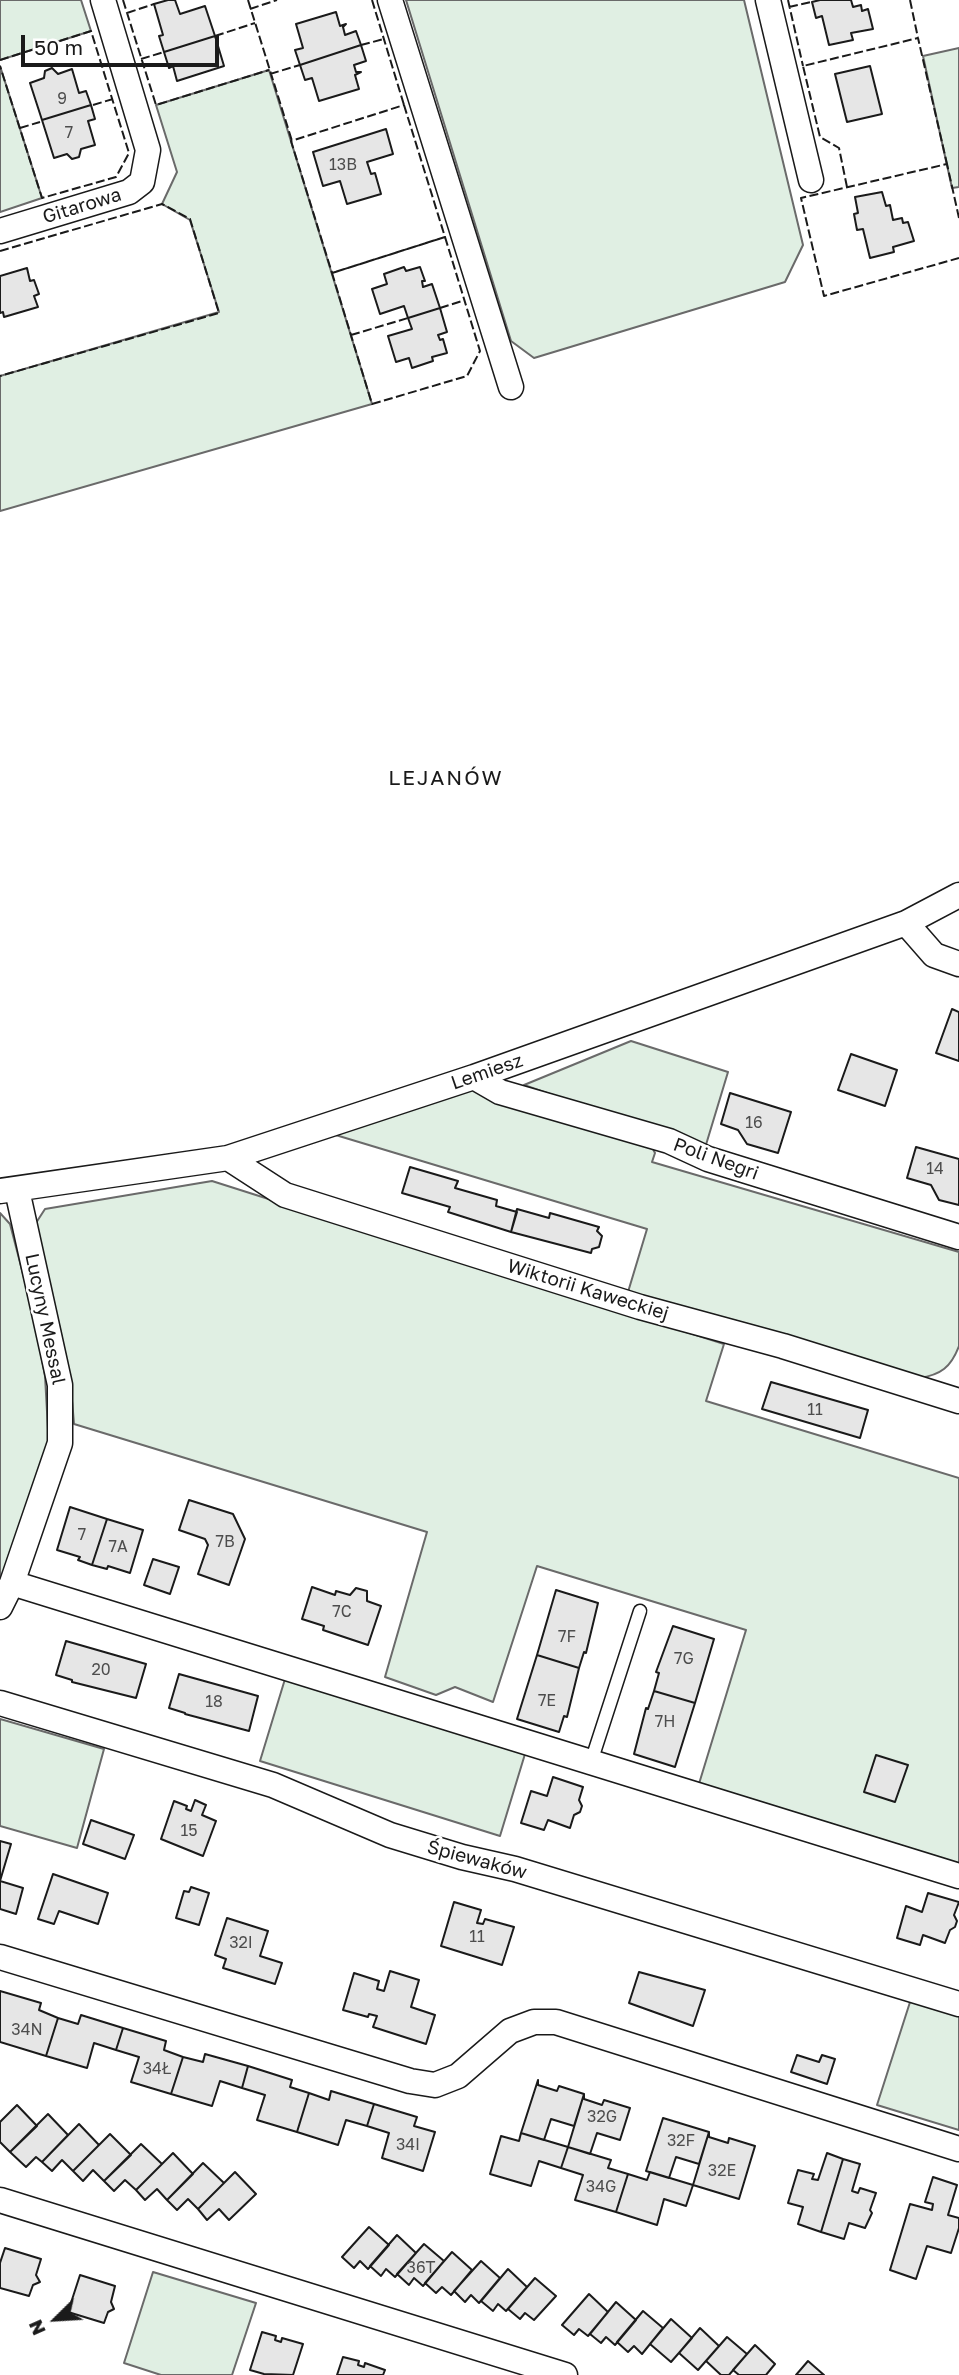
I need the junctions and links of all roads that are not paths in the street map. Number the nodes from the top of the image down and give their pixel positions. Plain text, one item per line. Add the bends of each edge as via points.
1 (103, 0) edge
2 (390, 0) edge
3 (768, 0) edge
4 (811, 180) dead end
5 (0, 231) edge
6 (511, 387) dead end
7 (959, 895) edge
8 (906, 923) junction
9 (959, 964) edge
10 (474, 1077) junction
11 (228, 1158) junction
12 (9, 1191) edge
13 (959, 1237) edge
14 (959, 1401) edge
15 (12, 1583) junction
16 (0, 1607) edge
17 (640, 1611) dead end
18 (0, 1703) edge
19 (592, 1762) junction
20 (959, 1877) edge
21 (0, 1957) edge
22 (959, 2004) edge
23 (959, 2149) edge
24 (0, 2200) edge
25 (565, 2375) edge

1 - 5 street, Gitarowa via 148,150 142,182 129,191
2 - 6 street
3 - 4 street
7 - 8 street, Lemiesz
8 - 9 street via 934,955
8 - 10 street, Lemiesz
10 - 11 street, Lemiesz
10 - 13 street, Poli Negri via 500,1091 669,1141 721,1163
11 - 12 street, Lemiesz
11 - 14 street, Wiktorii Kaweckiej via 285,1195
12 - 15 street, Lucyny Messal via 60,1385 60,1443
15 - 16 street, Lucyny Messal
15 - 19 street
17 - 19 lane
18 - 22 street, Śpiewaków via 273,1785 390,1835
19 - 20 street
21 - 23 street via 435,2085 458,2076 510,2031 534,2022 556,2022
24 - 25 street

